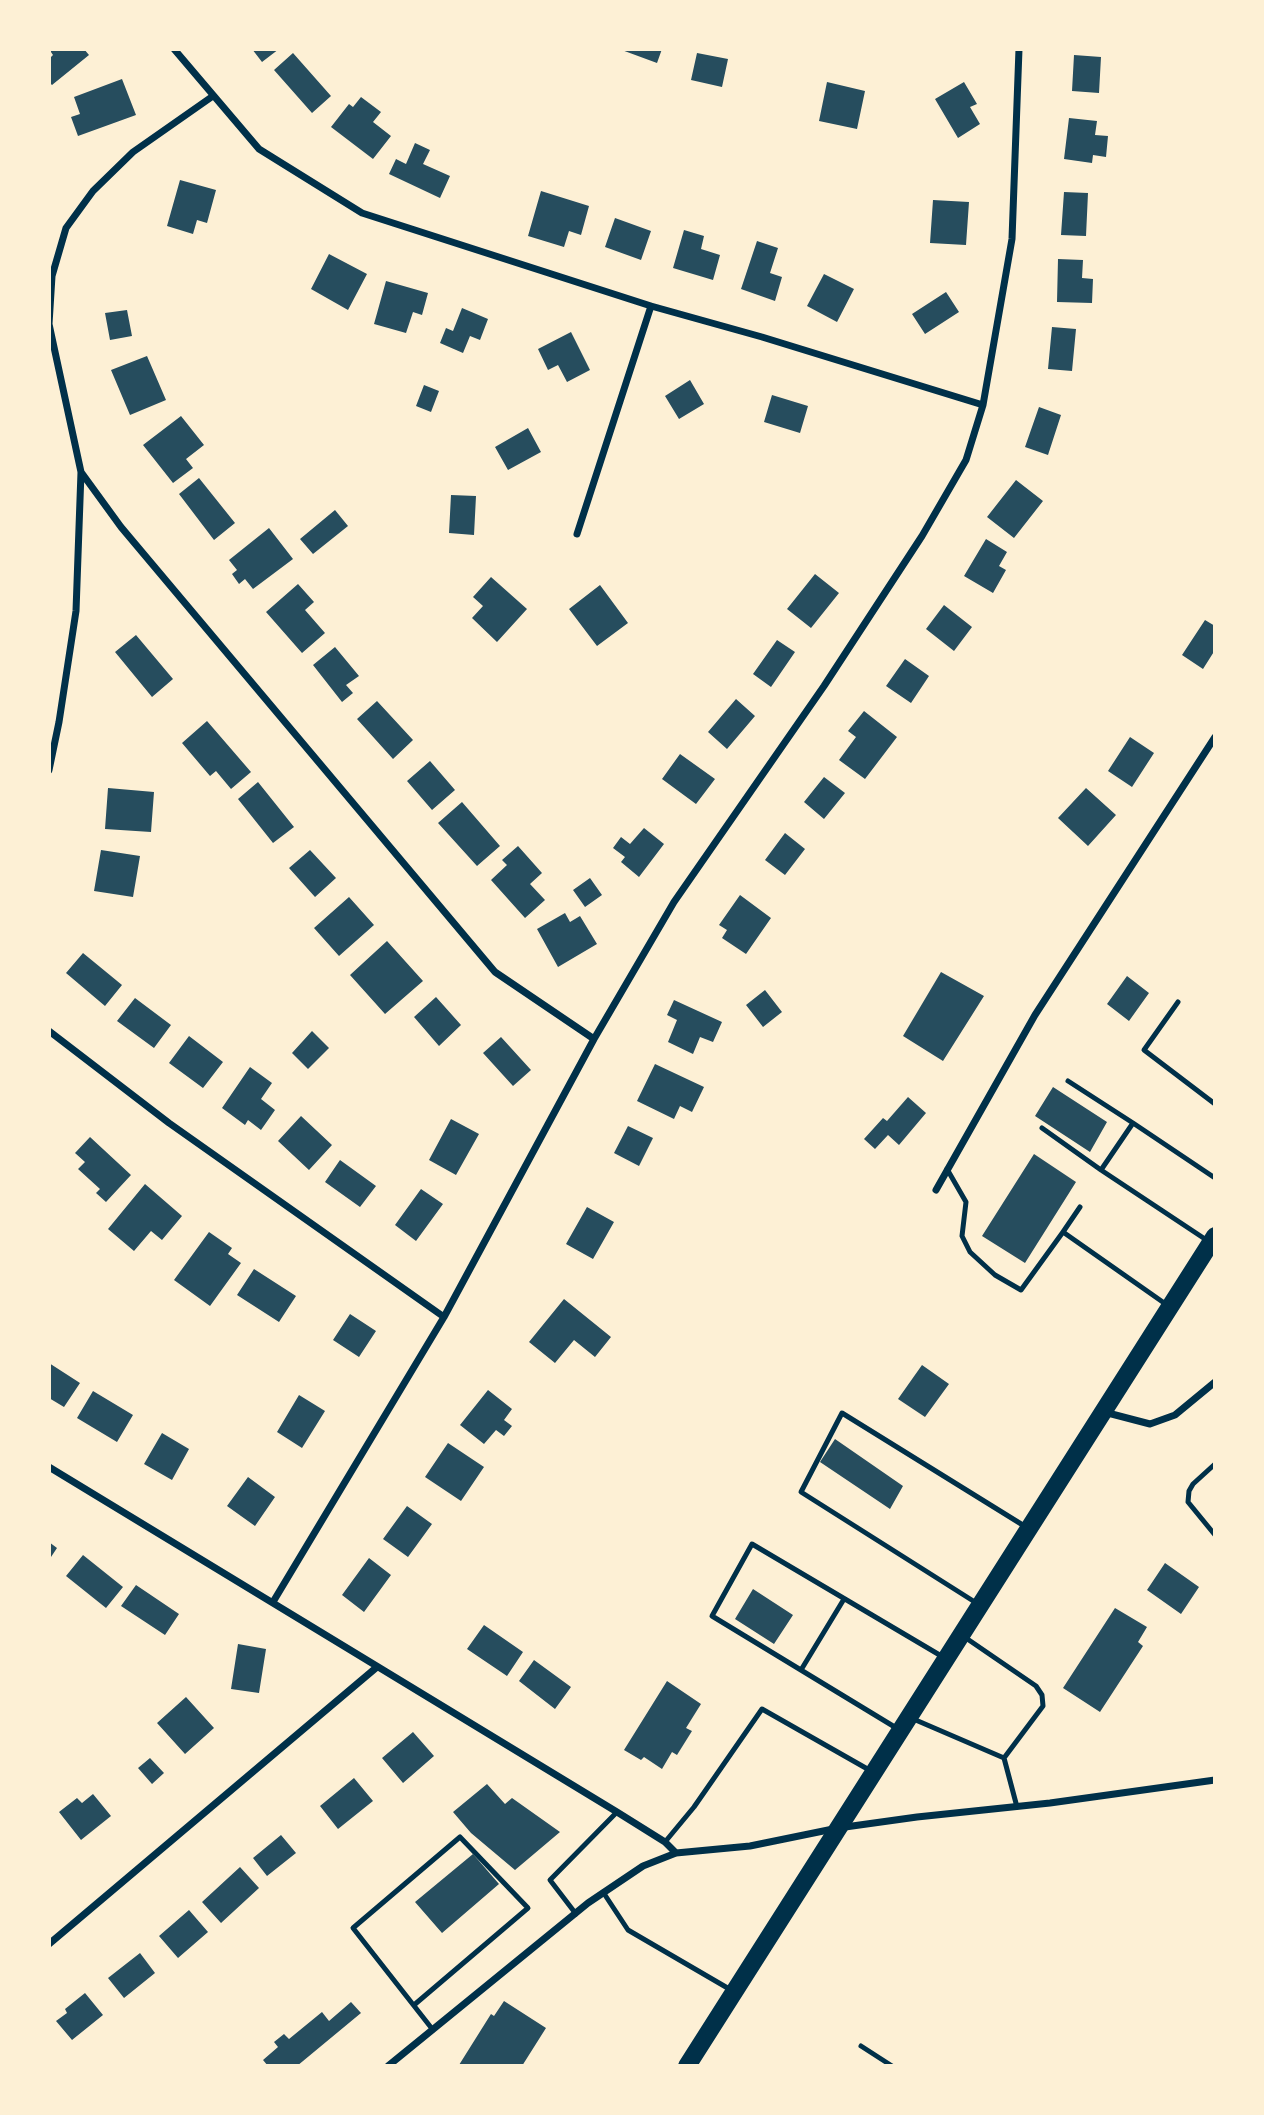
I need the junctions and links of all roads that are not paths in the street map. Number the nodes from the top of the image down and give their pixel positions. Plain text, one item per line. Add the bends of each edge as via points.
1 (174, 49) edge
2 (1019, 49) edge
3 (212, 96) junction
4 (651, 306) junction
5 (983, 405) junction
6 (80, 472) junction
7 (578, 534) dead end
8 (1214, 742) edge
9 (49, 770) edge
10 (1178, 1002) dead end
11 (49, 1031) edge
12 (594, 1039) junction
13 (1068, 1081) dead end
14 (1215, 1104) edge
15 (1133, 1123) junction
16 (1042, 1128) dead end
17 (947, 1169) junction
18 (1101, 1170) junction
19 (1215, 1178) edge
20 (936, 1190) dead end
21 (1080, 1207) dead end
22 (1063, 1232) junction
23 (1213, 1239) edge
24 (1170, 1307) junction
25 (444, 1317) junction
26 (1215, 1382) edge
27 (1103, 1412) junction
28 (1215, 1464) edge
29 (49, 1467) edge
30 (1029, 1529) junction
31 (1215, 1535) edge
32 (844, 1599) junction
33 (273, 1602) junction
34 (980, 1605) junction
35 (961, 1634) junction
36 (945, 1658) junction
37 (377, 1667) junction
38 (801, 1670) junction
39 (904, 1724) junction
40 (1004, 1758) junction
41 (874, 1772) junction
42 (1215, 1780) edge
43 (1017, 1807) junction
44 (617, 1812) junction
45 (838, 1828) junction
46 (665, 1842) junction
47 (676, 1853) junction
48 (603, 1892) junction
49 (576, 1913) junction
50 (49, 1944) edge
51 (734, 1992) junction
52 (414, 2006) junction
53 (433, 2030) junction
54 (861, 2046) dead end
55 (388, 2066) edge
56 (687, 2066) edge
57 (892, 2066) edge

1 - 3 street
2 - 5 street via 1012,239
3 - 4 street via 259,149 362,213
3 - 6 street via 133,152 93,191 66,228 52,276 49,324
4 - 5 street
4 - 7 street
5 - 12 street via 966,460 922,537 674,902
6 - 9 street via 76,611
6 - 12 street via 121,527 495,972
8 - 17 street via 1035,1015
10 - 14 lane via 1144,1050
11 - 25 street via 180,1131
12 - 25 street
13 - 15 lane
15 - 18 lane
15 - 19 lane
16 - 18 lane
17 - 20 street
17 - 22 lane via 966,1202 962,1236 970,1252 995,1275 1021,1290
18 - 23 lane
21 - 22 lane
22 - 24 lane
23 - 24 main road
24 - 27 main road
25 - 33 street
26 - 27 street via 1175,1415 1150,1424
27 - 30 main road
28 - 31 lane via 1193,1484 1188,1502
29 - 33 street
30 - 34 main road
30 - 34 lane via 842,1413 801,1492
32 - 36 lane
32 - 38 lane
32 - 38 lane via 752,1544 712,1616
33 - 37 street
34 - 35 main road
35 - 36 main road
35 - 40 lane via 1036,1686 1042,1695 1043,1706
36 - 39 main road
37 - 44 street
37 - 50 street
38 - 39 lane
39 - 40 lane
39 - 41 main road
40 - 43 lane
41 - 45 main road
41 - 46 lane via 762,1709
42 - 43 street
43 - 45 street
44 - 46 street
44 - 49 lane via 550,1880
45 - 47 street via 750,1846
45 - 51 main road
46 - 47 street
47 - 48 street via 643,1866
48 - 49 street
48 - 51 lane via 628,1930
49 - 53 street
51 - 56 main road
52 - 52 lane via 353,1928 460,1837 528,1908
52 - 53 lane
53 - 55 street
54 - 57 lane

